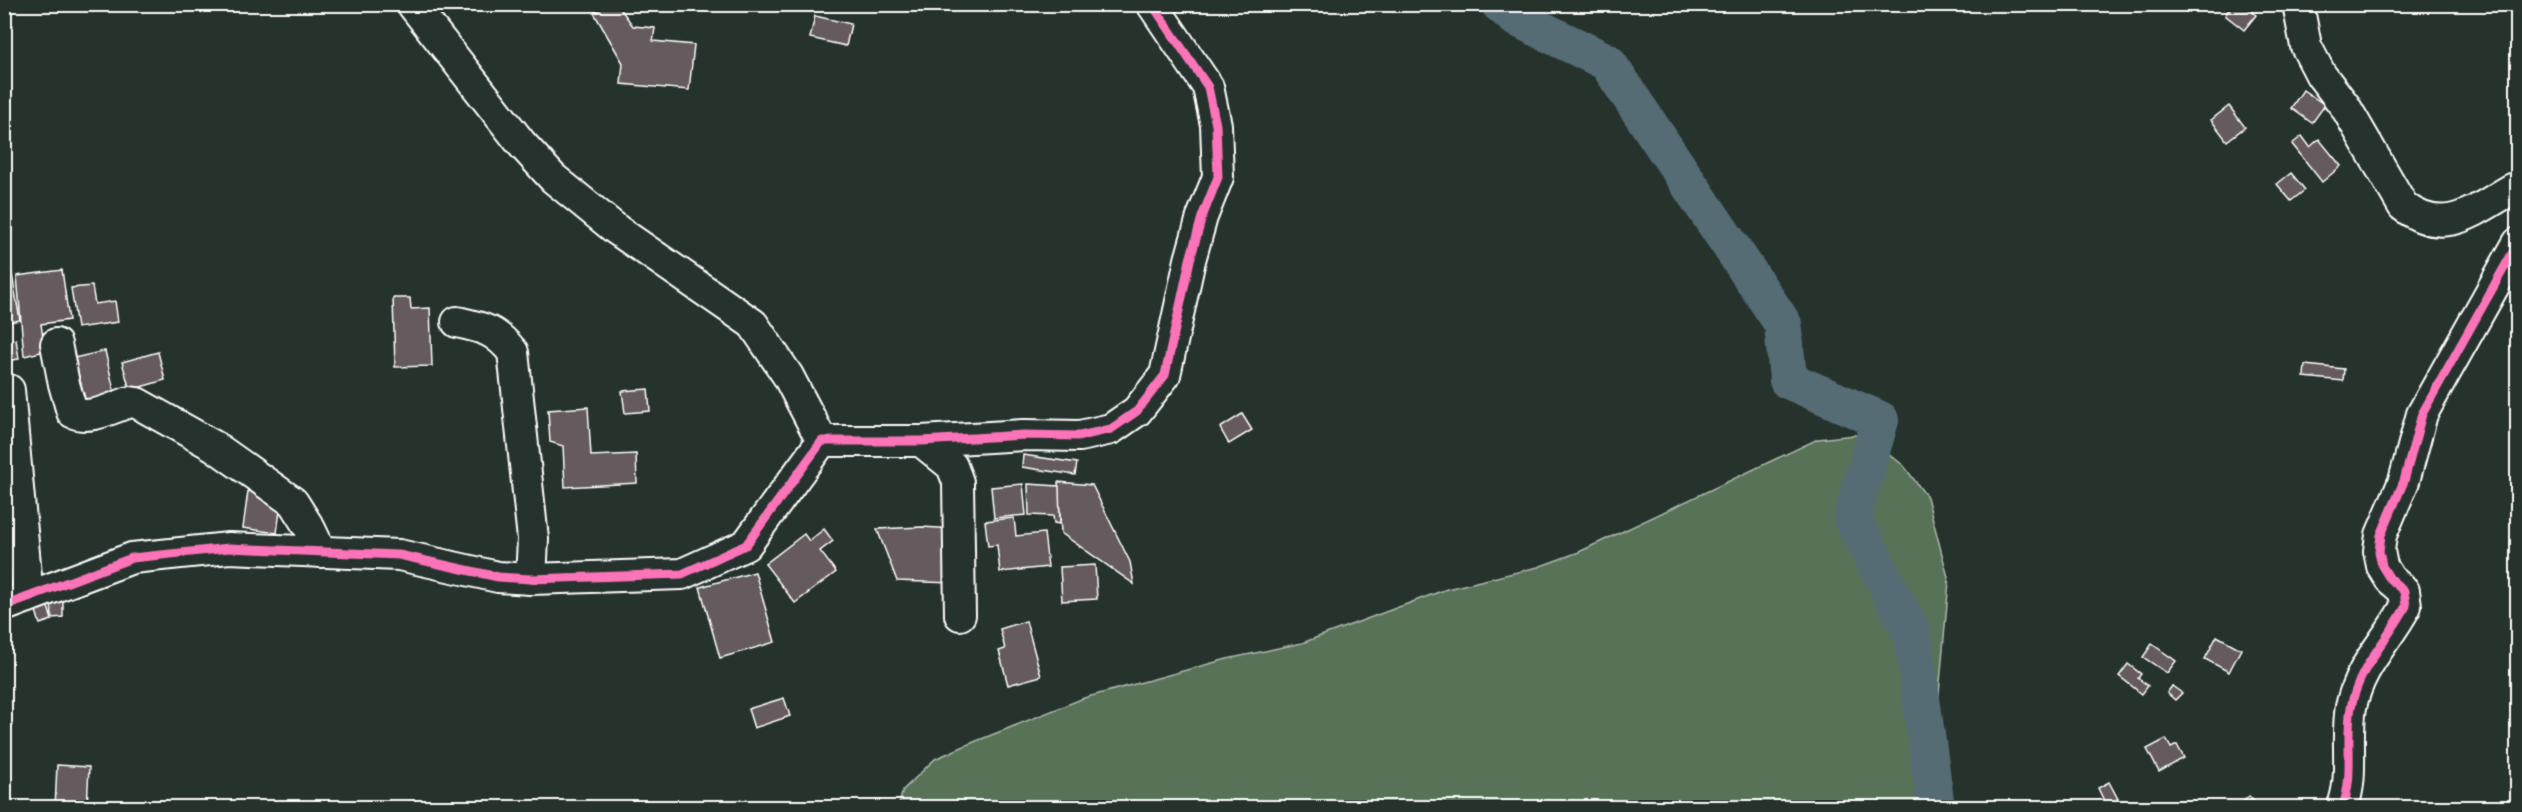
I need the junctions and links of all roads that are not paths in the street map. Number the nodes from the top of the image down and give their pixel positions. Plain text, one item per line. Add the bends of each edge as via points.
1 (412, 4) edge
2 (1152, 4) edge
3 (2298, 4) edge
4 (2517, 189) edge
5 (2517, 243) edge
6 (457, 322) dead end
7 (56, 344) dead end
8 (9, 390) dead end
9 (822, 441) junction
10 (921, 441) junction
11 (321, 552) junction
12 (531, 579) junction
13 (16, 602) edge
14 (960, 615) dead end
15 (2342, 807) edge

1 - 9 street via 553,178 617,230 753,324 788,376
2 - 10 street via 1208,87 1216,125 1218,177 1190,260 1166,375 1137,411 1111,429 1080,436
3 - 4 street via 2307,46 2321,75 2345,106 2403,206 2427,220 2448,222
5 - 15 street via 2422,414 2404,481 2381,535 2382,566 2404,591 2406,606 2371,656 2351,705 2347,788
6 - 12 street via 486,328 513,352 533,539
7 - 11 street via 72,412 88,415 137,403 205,441 293,502
8 - 13 street
9 - 10 street
9 - 12 street via 746,545 682,574
10 - 14 street via 952,466 958,482
11 - 12 street via 399,555 498,577
11 - 13 street via 229,548 132,558

